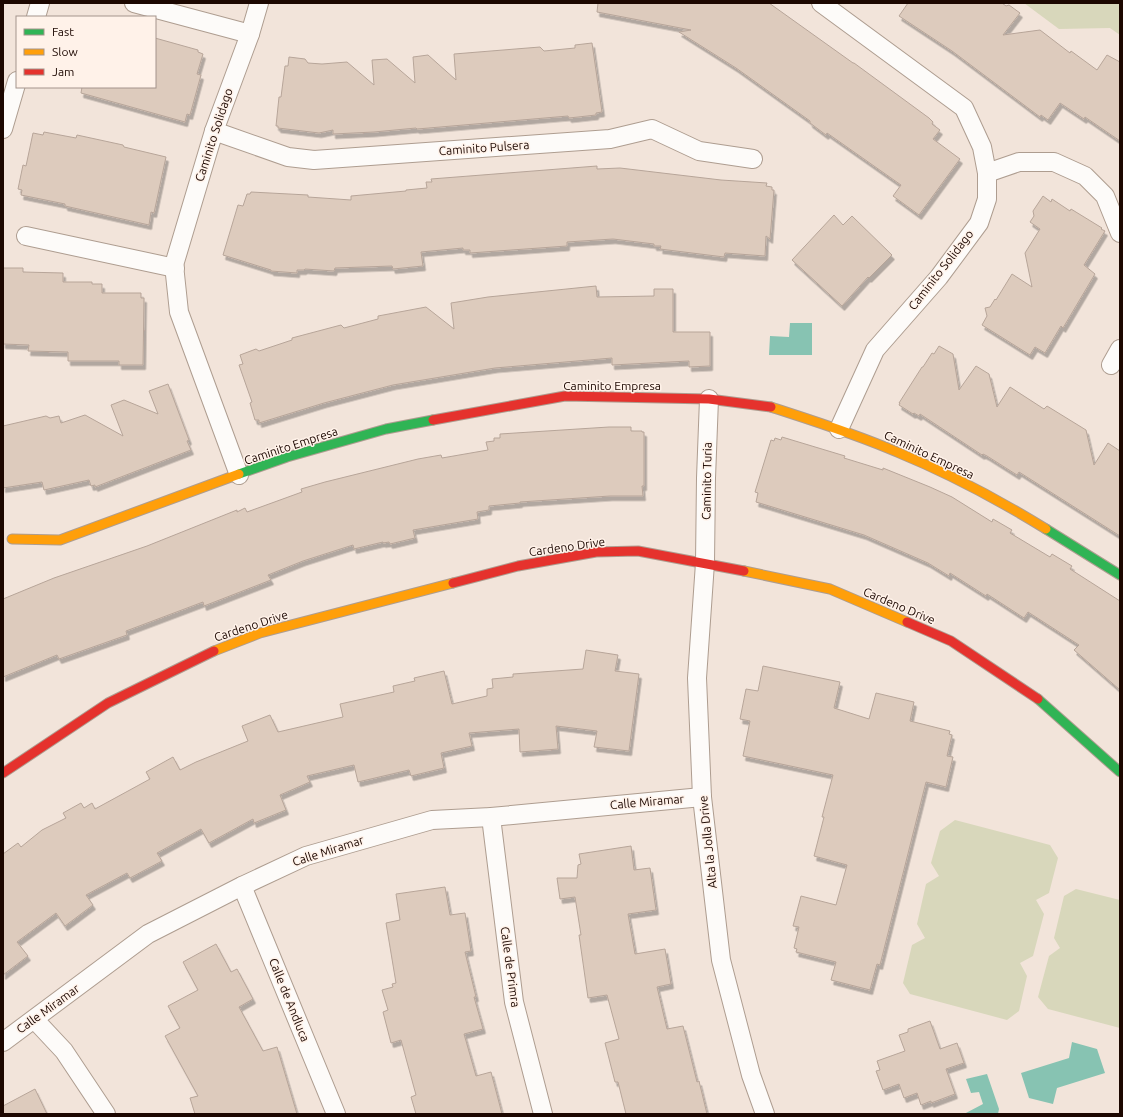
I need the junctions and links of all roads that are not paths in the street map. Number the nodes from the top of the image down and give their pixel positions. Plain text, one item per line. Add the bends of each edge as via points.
1 (40, 3) edge
2 (134, 3) edge
3 (259, 3) edge
4 (821, 3) edge
5 (36, 16) edge
6 (250, 34) junction
7 (16, 84) edge
8 (3, 129) edge
9 (214, 131) junction
10 (753, 159) dead end
11 (988, 174) junction
12 (1120, 233) edge
13 (26, 236) dead end
14 (175, 268) junction
15 (1120, 349) edge
16 (1111, 365) dead end
17 (709, 399) junction
18 (839, 429) junction
19 (239, 475) junction
20 (12, 538) dead end
21 (705, 563) junction
22 (1120, 575) edge
23 (1120, 772) edge
24 (3, 773) edge
25 (702, 797) junction
26 (491, 817) junction
27 (242, 886) junction
28 (35, 1020) junction
29 (3, 1042) edge
30 (106, 1114) edge
31 (336, 1114) edge
32 (543, 1114) edge
33 (766, 1114) edge

1 - 5 street
2 - 6 street
3 - 6 street, Caminito Solidago
4 - 11 street, Caminito Solidago via 964,108 982,147
6 - 9 street, Caminito Solidago
7 - 8 street
9 - 10 street, Caminito Pulsera via 288,157 314,160 610,139 652,129 700,151
9 - 14 street, Caminito Solidago via 174,264
11 - 12 street via 1019,162 1054,162 1085,176 1105,196
11 - 18 street, Caminito Solidago via 987,199 979,222 939,277 875,350
13 - 14 street
14 - 19 street, Caminito Solidago via 179,312
15 - 16 street
17 - 18 street, Caminito Empresa via 768,406
17 - 19 street, Caminito Empresa via 565,396 386,429
17 - 21 street, Caminito Turia
18 - 22 street, Caminito Empresa via 898,452 953,478 1026,517
19 - 20 street, Caminito Empresa via 60,540
21 - 23 street, Cardeno Drive via 830,589 951,641 1043,703
21 - 24 street, Cardeno Drive via 638,551 596,552 518,566 260,633 208,653 108,703
21 - 25 street, Alta la Jolla Drive via 697,678
25 - 26 street, Calle Miramar
25 - 33 street, Alta la Jolla Drive via 721,960 751,1075
26 - 27 street, Calle Miramar via 432,820 306,856
26 - 32 street, Calle de Primra via 514,1002
27 - 28 street, Calle Miramar via 148,934
27 - 31 street, Calle de Andluca
28 - 29 street, Calle Miramar
28 - 30 street via 64,1051

